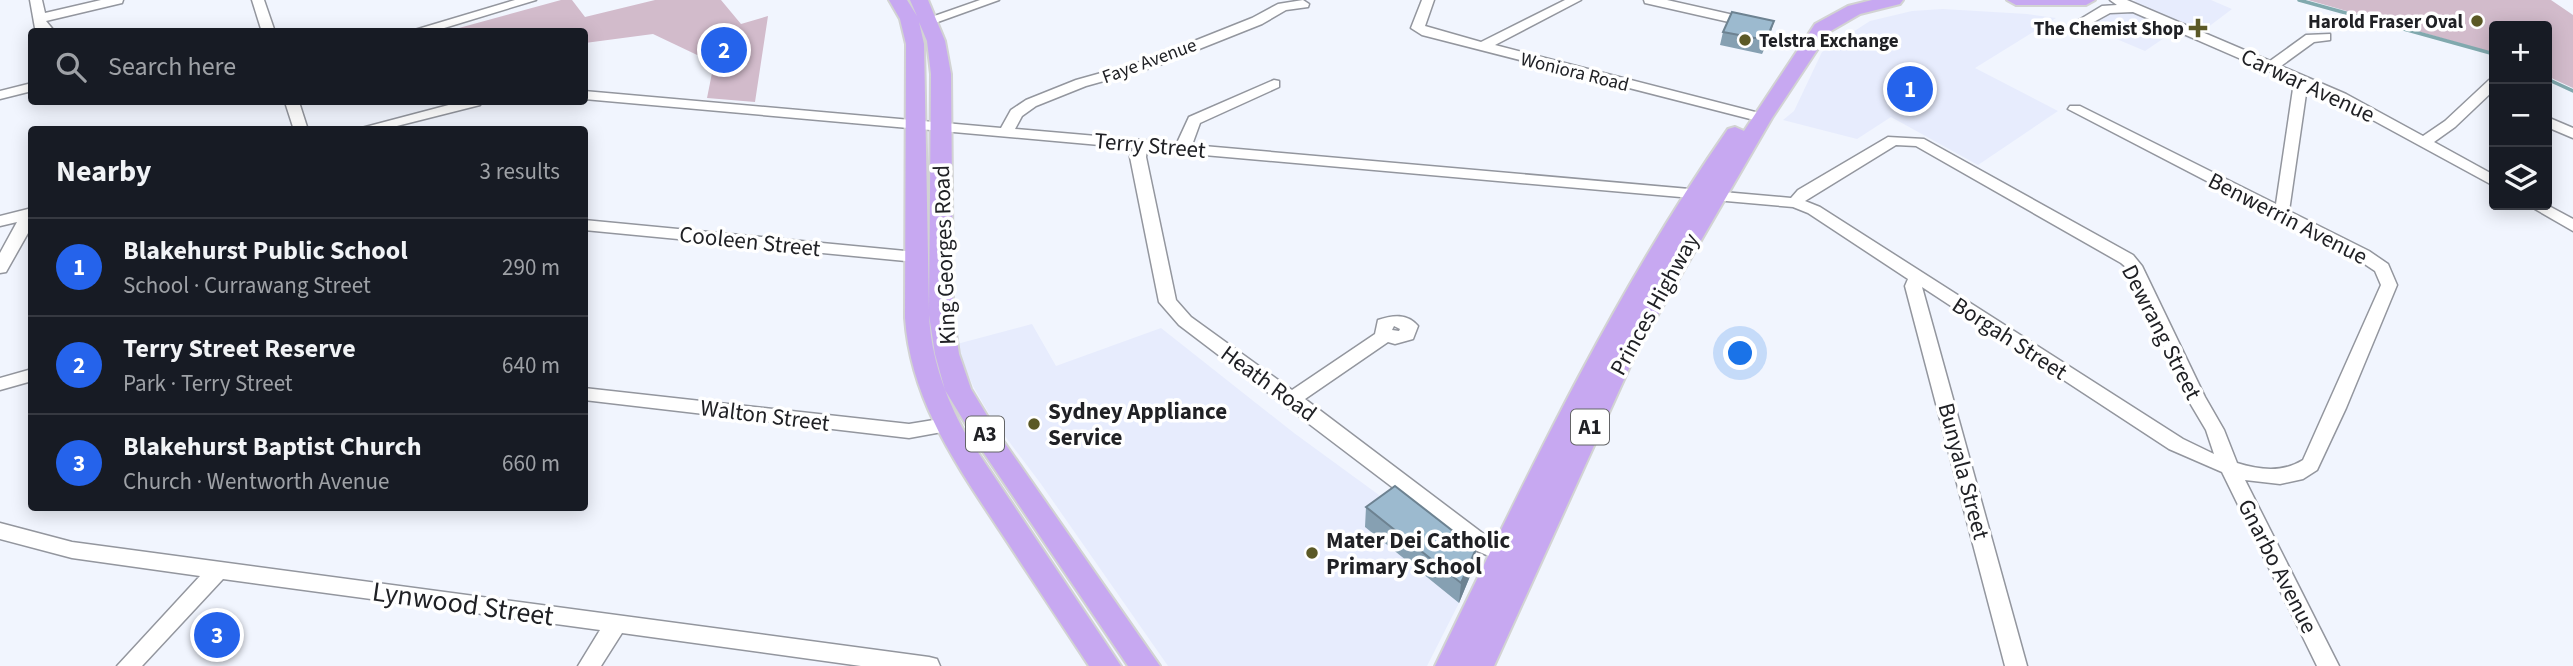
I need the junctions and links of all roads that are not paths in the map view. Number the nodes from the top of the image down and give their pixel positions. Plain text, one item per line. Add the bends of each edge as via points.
1 (36, 0) edge
2 (117, 0) edge
3 (258, 0) edge
4 (530, 0) edge
5 (898, 0) edge
6 (919, 0) edge
7 (993, 0) edge
8 (1428, 0) edge
9 (1575, 0) edge
10 (1650, 0) edge
11 (1852, 0) edge
12 (1894, 0) edge
13 (2016, 0) edge
14 (2086, 0) edge
15 (2116, 0) edge
16 (1303, 4) dead end
17 (484, 6) edge
18 (2137, 9) junction
19 (38, 19) junction
20 (930, 20) junction
21 (1742, 21) edge
22 (44, 28) edge
23 (268, 28) edge
24 (425, 28) edge
25 (2071, 29) dead end
26 (2325, 37) dead end
27 (1481, 47) junction
28 (2273, 66) junction
29 (2301, 79) junction
30 (1274, 84) dead end
31 (28, 88) edge
32 (2489, 92) edge
33 (588, 94) edge
34 (0, 95) edge
35 (293, 105) edge
36 (463, 105) edge
37 (2075, 109) dead end
38 (1755, 116) junction
39 (2552, 124) edge
40 (916, 125) junction
41 (301, 126) edge
42 (377, 126) edge
43 (941, 127) junction
44 (1006, 132) junction
45 (2573, 134) edge
46 (2424, 142) junction
47 (1141, 144) junction
48 (1183, 148) junction
49 (2489, 178) edge
50 (1704, 194) junction
51 (1795, 203) junction
52 (2545, 210) edge
53 (2278, 212) junction
54 (28, 214) edge
55 (28, 216) edge
56 (0, 221) edge
57 (588, 225) edge
58 (2573, 226) edge
59 (916, 257) junction
60 (0, 268) edge
61 (1917, 278) junction
62 (1386, 335) dead end
63 (28, 376) edge
64 (0, 384) edge
65 (588, 394) edge
66 (1292, 398) junction
67 (946, 425) junction
68 (2229, 467) junction
69 (0, 531) edge
70 (1515, 559) junction
71 (218, 570) junction
72 (616, 624) junction
73 (1484, 665) edge
74 (128, 666) edge
75 (589, 666) edge
76 (929, 666) edge
77 (1106, 666) edge
78 (1145, 666) edge
79 (1450, 666) edge
80 (2016, 666) edge
81 (2328, 666) edge

1 - 19 street
2 - 19 street
3 - 23 street
4 - 17 street
5 - 40 highway, King Georges Road / A3 via 913,32
6 - 20 highway, King Georges Road / A3
7 - 20 street
8 - 27 street, Woniora Road via 1418,28
9 - 27 street
10 - 21 street
11 - 38 highway, Princes Highway / A1 via 1822,13 1796,36
12 - 38 highway, Princes Highway / A1 via 1854,10 1822,28
13 - 14 highway
15 - 18 street, Carwar Avenue
16 - 44 street, Faye Avenue via 1283,8 1157,61 1031,103 1016,113
17 - 24 street
18 - 25 street via 2106,9 2082,23 2084,26
18 - 28 street, Carwar Avenue
19 - 22 street
20 - 43 highway, King Georges Road / A3 via 941,74
26 - 28 street via 2311,38
27 - 38 street, Woniora Road
28 - 29 street, Carwar Avenue
29 - 46 street, Carwar Avenue
29 - 53 street via 2283,208
30 - 48 street via 1194,120
31 - 34 street
32 - 46 street
33 - 40 street, Terry Street
35 - 41 street
36 - 42 street
37 - 53 street, Benwerrin Avenue
38 - 50 highway, Princes Highway / A1
39 - 45 street
40 - 43 street, Terry Street
40 - 59 highway, King Georges Road / A3
43 - 44 street, Terry Street
43 - 78 highway, King Georges Road / A3 via 941,314 958,390
44 - 47 street, Terry Street
46 - 49 street, Carwar Avenue
47 - 48 street, Terry Street
47 - 66 street, Heath Road via 1138,158 1172,309
48 - 50 street, Terry Street
50 - 51 street, Terry Street
50 - 70 highway, Princes Highway / A1 via 1605,346
51 - 61 street, Borgah Street via 1814,210
51 - 68 street, Dewrang Street via 1804,193 1893,140 1919,142 2112,249 2130,262 2220,440
52 - 58 street
53 - 68 street, Benwerrin Avenue via 2377,264 2389,285 2309,465 2302,472 2279,477
54 - 56 street
55 - 60 street
57 - 59 street, Cooleen Street
59 - 67 highway, King Georges Road / A3 via 918,338 928,384
61 - 68 street, Borgah Street via 2176,444
61 - 80 street, Bunyala Street via 1913,286
62 - 66 street
63 - 64 street
65 - 67 street, Walton Street via 909,431
66 - 70 street, Heath Road via 1482,544
67 - 77 highway, King Georges Road / A3
68 - 81 street, Gnarbo Avenue
69 - 71 street, Lynwood Street via 58,548
70 - 73 highway, Princes Highway / A1
70 - 79 highway, Princes Highway / A1
71 - 72 street, Lynwood Street
71 - 74 street
72 - 75 street
72 - 76 street, Lynwood Street

